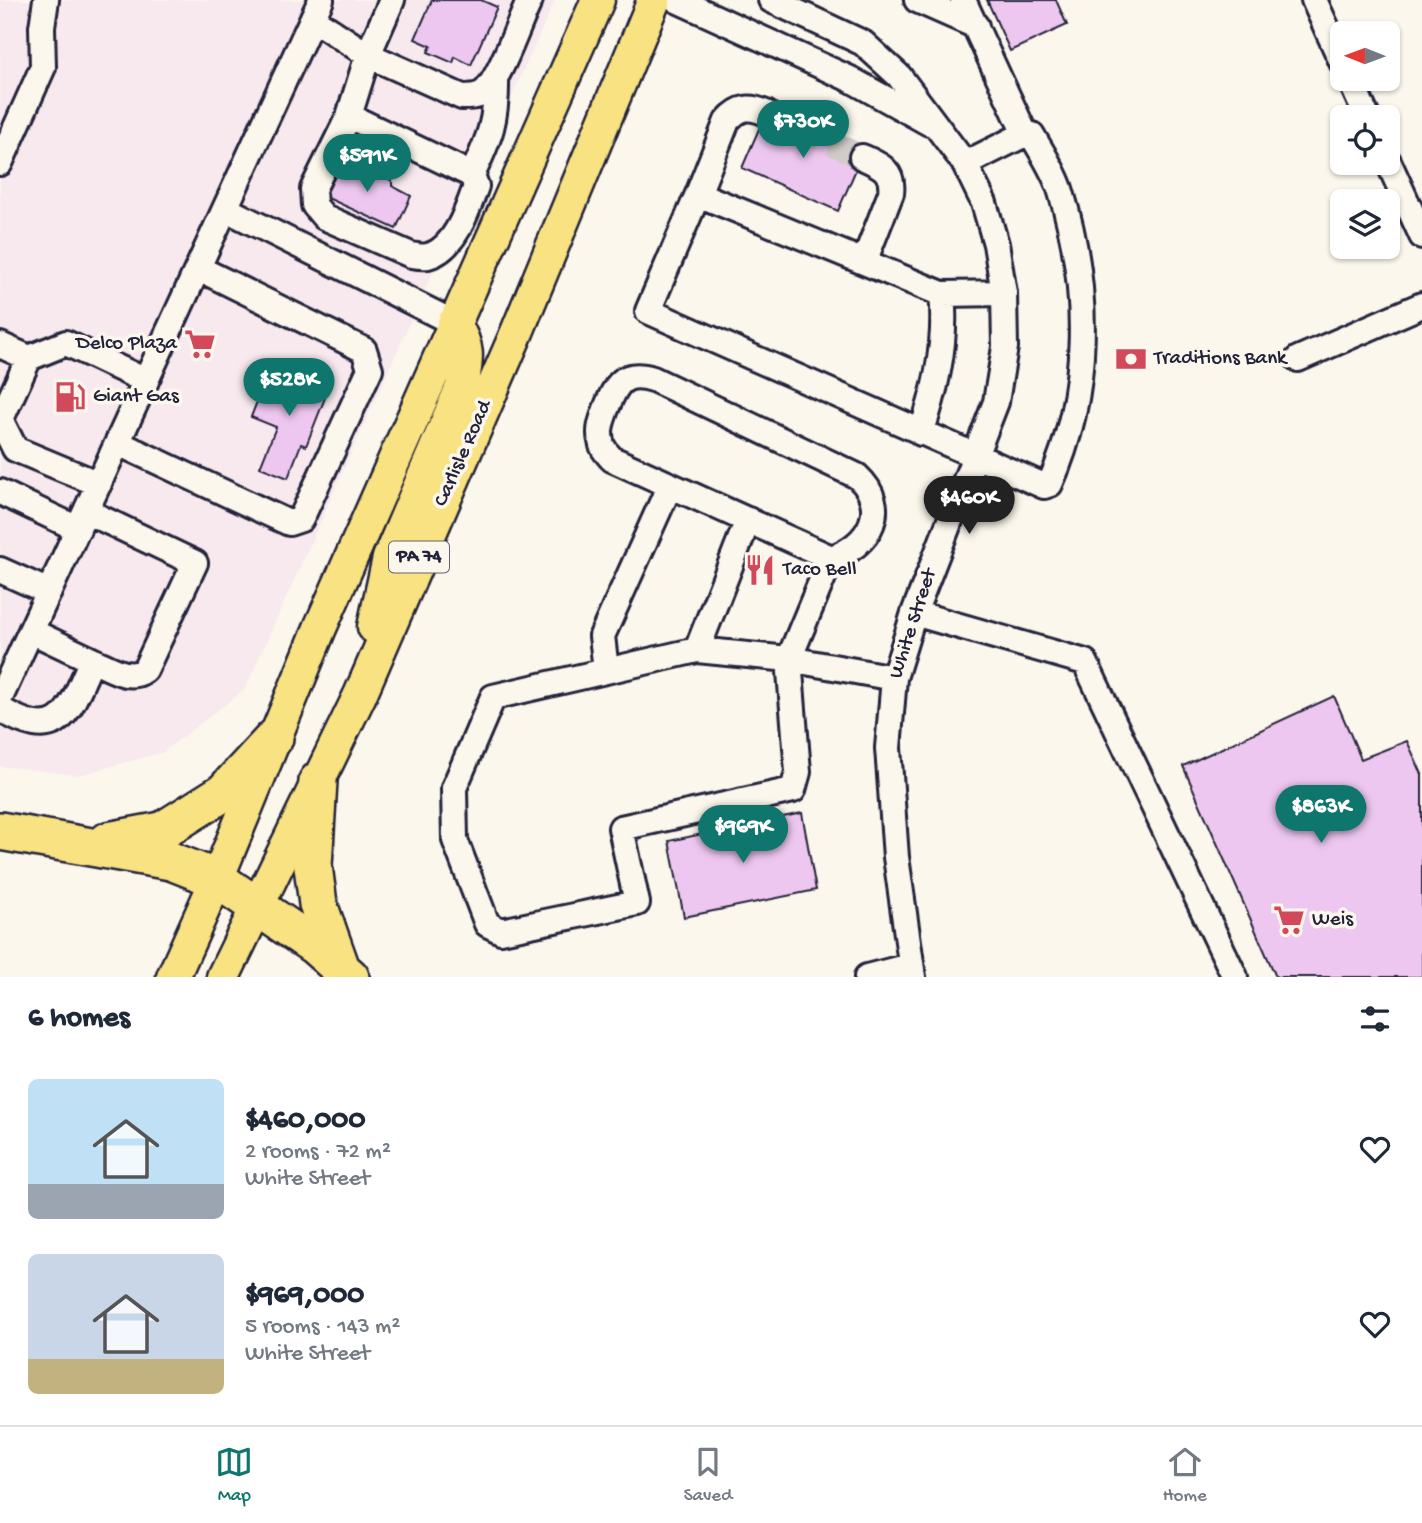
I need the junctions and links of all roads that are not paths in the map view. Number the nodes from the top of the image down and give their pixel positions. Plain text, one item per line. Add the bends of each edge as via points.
1 (46, 0) edge
2 (392, 0) edge
3 (530, 0) edge
4 (598, 0) edge
5 (654, 0) edge
6 (677, 0) edge
7 (771, 0) edge
8 (917, 0) edge
9 (963, 0) edge
10 (1314, 0) edge
11 (317, 9) edge
12 (976, 26) junction
13 (1330, 35) edge
14 (368, 55) junction
15 (496, 76) junction
16 (766, 113) tunnel mouth
17 (349, 116) junction
18 (939, 128) junction
19 (1025, 134) junction
20 (862, 157) tunnel mouth
21 (0, 163) edge
22 (965, 164) junction
23 (472, 175) junction
24 (1394, 175) edge
25 (698, 194) junction
26 (226, 209) junction
27 (1422, 236) edge
28 (864, 262) junction
29 (198, 268) junction
30 (1004, 293) junction
31 (942, 294) junction
32 (1422, 305) edge
33 (454, 323) junction
34 (0, 345) edge
35 (29, 358) junction
36 (1298, 359) dead end
37 (146, 381) junction
38 (1, 421) edge
39 (921, 433) junction
40 (118, 443) junction
41 (976, 456) junction
42 (99, 484) junction
43 (670, 485) junction
44 (0, 492) edge
45 (82, 520) junction
46 (748, 520) junction
47 (831, 558) junction
48 (0, 570) edge
49 (49, 592) junction
50 (914, 613) junction
51 (31, 631) junction
52 (697, 650) junction
53 (789, 659) junction
54 (92, 660) junction
55 (606, 670) junction
56 (894, 678) junction
57 (360, 695) junction
58 (0, 698) edge
59 (0, 709) edge
60 (274, 738) junction
61 (318, 781) junction
62 (0, 831) edge
63 (84, 845) junction
64 (217, 879) junction
65 (256, 908) junction
66 (345, 971) edge
67 (912, 971) edge
68 (173, 977) edge
69 (223, 977) edge
70 (867, 977) edge
71 (1235, 977) edge

1 - 21 street via 43,67
2 - 14 street
3 - 15 street
4 - 33 main road, PA 74
5 - 57 main road, Carlisle Road / PA 74
6 - 18 street, White Street via 850,79
7 - 18 street, White Street via 863,43 899,76
8 - 12 street
9 - 12 street
10 - 13 street
11 - 14 street
11 - 26 street
12 - 19 street
14 - 15 street via 462,97 481,94
14 - 17 street
15 - 23 street via 496,114
16 - 25 street via 743,108 727,121
17 - 23 street
17 - 23 street via 313,190 314,205 324,217 411,255 426,256 450,241 476,186
18 - 22 street, White Street
19 - 22 street
19 - 41 street via 1032,135 1060,190 1078,268 1083,327 1073,420 1050,484 1044,486
20 - 28 street via 889,172 892,183
22 - 30 street, White Street via 984,203
24 - 27 street
25 - 28 street
25 - 39 street via 648,311
26 - 29 street
26 - 33 street
28 - 31 street
29 - 37 street
29 - 40 street via 364,350 370,369 313,494 301,519 289,523
30 - 31 street
30 - 41 street, White Street via 1005,347 996,402
31 - 39 street via 938,364 932,403
32 - 36 street
33 - 57 main road via 465,340 462,387 389,558
33 - 60 main road, PA 74
34 - 35 street
35 - 37 street via 66,343
35 - 38 street
37 - 40 street
38 - 42 street via 15,449
39 - 41 street
40 - 42 street
41 - 50 street, White Street
42 - 45 street
43 - 46 street
43 - 47 street via 612,459 603,449 601,424 615,387 625,378 640,375 653,379 857,476 868,486 875,511 859,545
43 - 55 street via 602,636
44 - 45 street
45 - 49 street
45 - 54 street via 194,563 145,670 128,676
46 - 47 street
46 - 52 street
47 - 53 street
48 - 49 street
49 - 51 street
50 - 56 street, White Street
50 - 71 street via 1085,662
51 - 54 street
51 - 58 street
52 - 53 street
52 - 55 street
53 - 55 street via 799,772 793,790 621,828 637,903 501,931 487,924 455,840 454,788 493,697
53 - 56 street
54 - 59 street via 69,710 59,720 22,723
56 - 67 street, White Street via 888,748 895,857
57 - 61 main road, Carlisle Road / PA 74
60 - 63 highway via 224,792 162,831
60 - 64 main road, PA 74
61 - 65 main road, Carlisle Road / PA 74
61 - 66 highway via 313,866 318,904
62 - 63 highway
63 - 64 highway via 171,861
64 - 65 highway
64 - 68 main road, PA 74
65 - 66 highway
65 - 69 main road, Carlisle Road / PA 74
67 - 70 street

